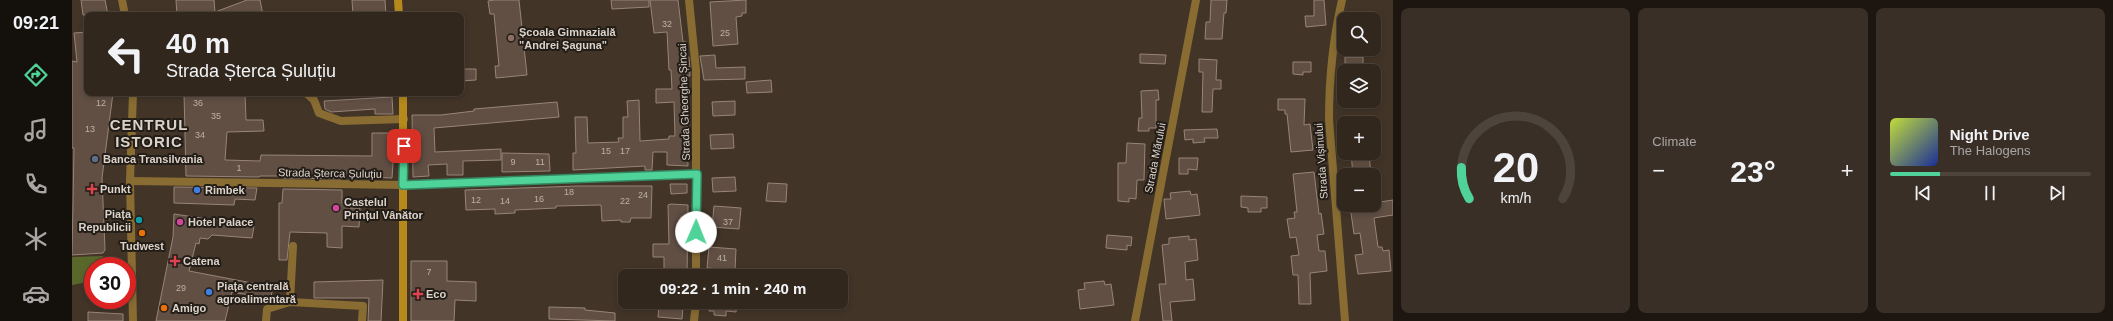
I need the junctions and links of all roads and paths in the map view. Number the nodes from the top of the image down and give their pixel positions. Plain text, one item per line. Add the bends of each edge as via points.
1 (122, 0) edge
2 (398, 0) edge
3 (689, 0) edge
4 (1196, 0) edge
5 (1342, 0) edge
6 (124, 12) edge
7 (399, 12) edge
8 (133, 96) edge
9 (309, 96) edge
10 (403, 96) edge
11 (404, 119) junction
12 (697, 174) junction
13 (130, 181) junction
14 (403, 185) junction
15 (294, 246) dead end
16 (696, 269) edge
17 (290, 302) junction
18 (695, 309) edge
19 (133, 321) edge
20 (266, 321) edge
21 (362, 321) edge
22 (403, 321) edge
23 (694, 321) edge
24 (1135, 321) edge
25 (1345, 321) edge

1 - 6 street
2 - 7 main road
3 - 12 street, Strada Gheorghe Șincai via 696,70
4 - 24 street, Strada Mărului
5 - 25 street, Strada Vișinului via 1336,24 1329,87 1329,119
8 - 13 street
9 - 11 street via 314,100 319,113 341,121
10 - 11 main road
11 - 14 main road
12 - 14 street, Strada Șterca Șuluțiu
12 - 16 street, Strada Gheorghe Șincai
13 - 14 street, Strada Șterca Șuluțiu
13 - 19 street
14 - 22 main road
15 - 17 street
17 - 20 street via 267,309
17 - 21 street via 363,306
18 - 23 street

